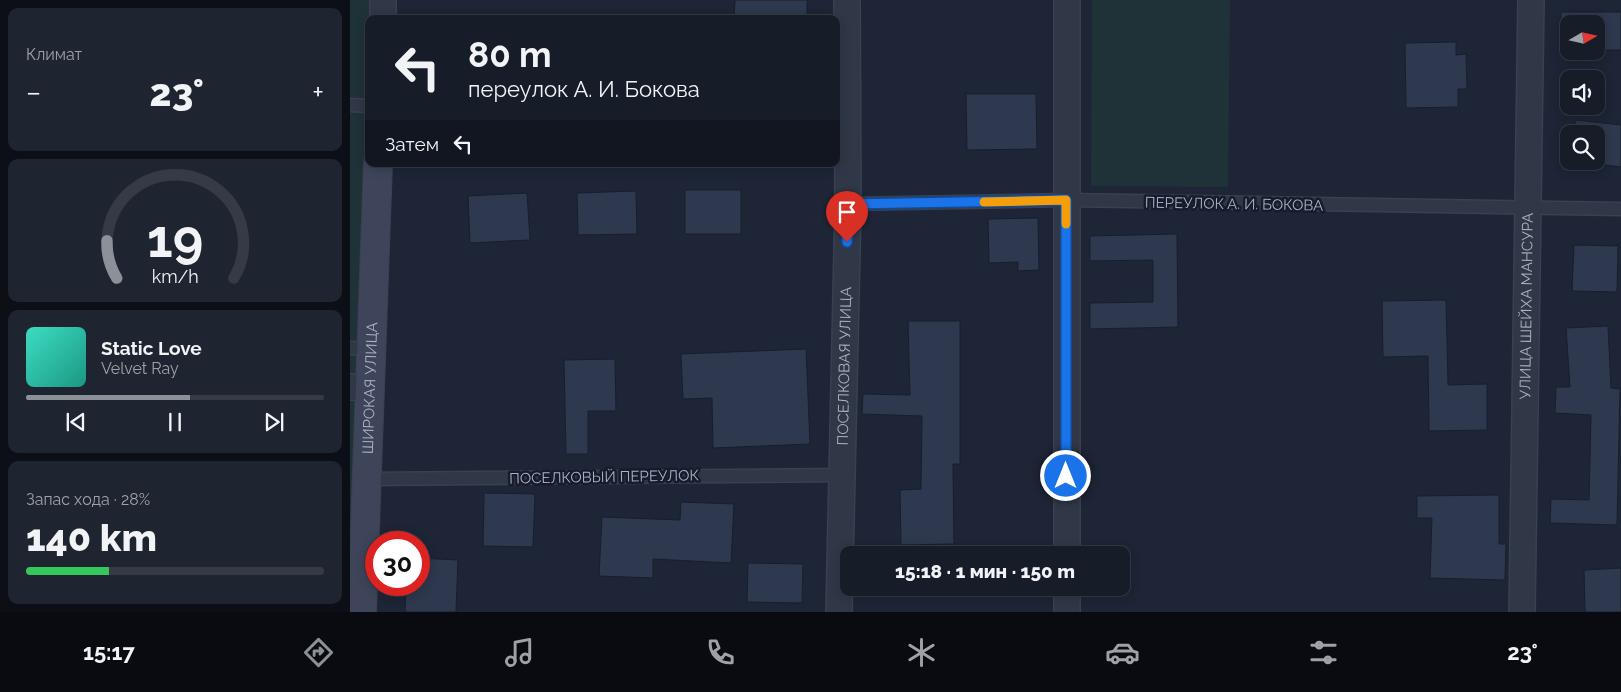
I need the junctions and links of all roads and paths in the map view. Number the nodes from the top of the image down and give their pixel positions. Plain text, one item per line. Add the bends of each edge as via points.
1 (383, 0) edge
2 (847, 0) edge
3 (1067, 0) edge
4 (1531, 0) edge
5 (383, 15) edge
6 (350, 105) edge
7 (365, 106) edge
8 (842, 109) edge
9 (378, 167) edge
10 (1066, 200) junction
11 (848, 204) junction
12 (1528, 209) junction
13 (1621, 209) edge
14 (361, 349) edge
15 (360, 387) edge
16 (842, 475) junction
17 (358, 478) edge
18 (1066, 546) edge
19 (1066, 596) edge
20 (362, 612) edge
21 (839, 612) edge
22 (1067, 612) edge
23 (1522, 612) edge

1 - 5 street
2 - 8 street, ПОСЕЛКОВАЯ УЛИЦА
3 - 10 street
4 - 12 street, УЛИЦА ШЕЙХА МАНСУРА
6 - 7 lane
8 - 11 street, ПОСЕЛКОВАЯ УЛИЦА
9 - 14 street, ШИРОКАЯ УЛИЦА
10 - 11 lane, ПЕРЕУЛОК А. И. БОКОВА
10 - 12 lane, ПЕРЕУЛОК А. И. БОКОВА
10 - 18 street
11 - 16 street, ПОСЕЛКОВАЯ УЛИЦА
12 - 13 lane, ПЕРЕУЛОК А. И. БОКОВА
12 - 23 street, УЛИЦА ШЕЙХА МАНСУРА
14 - 15 street, ШИРОКАЯ УЛИЦА
15 - 17 street, ШИРОКАЯ УЛИЦА
16 - 17 lane, ПОСЕЛКОВЫЙ ПЕРЕУЛОК
16 - 21 street, ПОСЕЛКОВАЯ УЛИЦА
17 - 20 street, ШИРОКАЯ УЛИЦА
19 - 22 street

